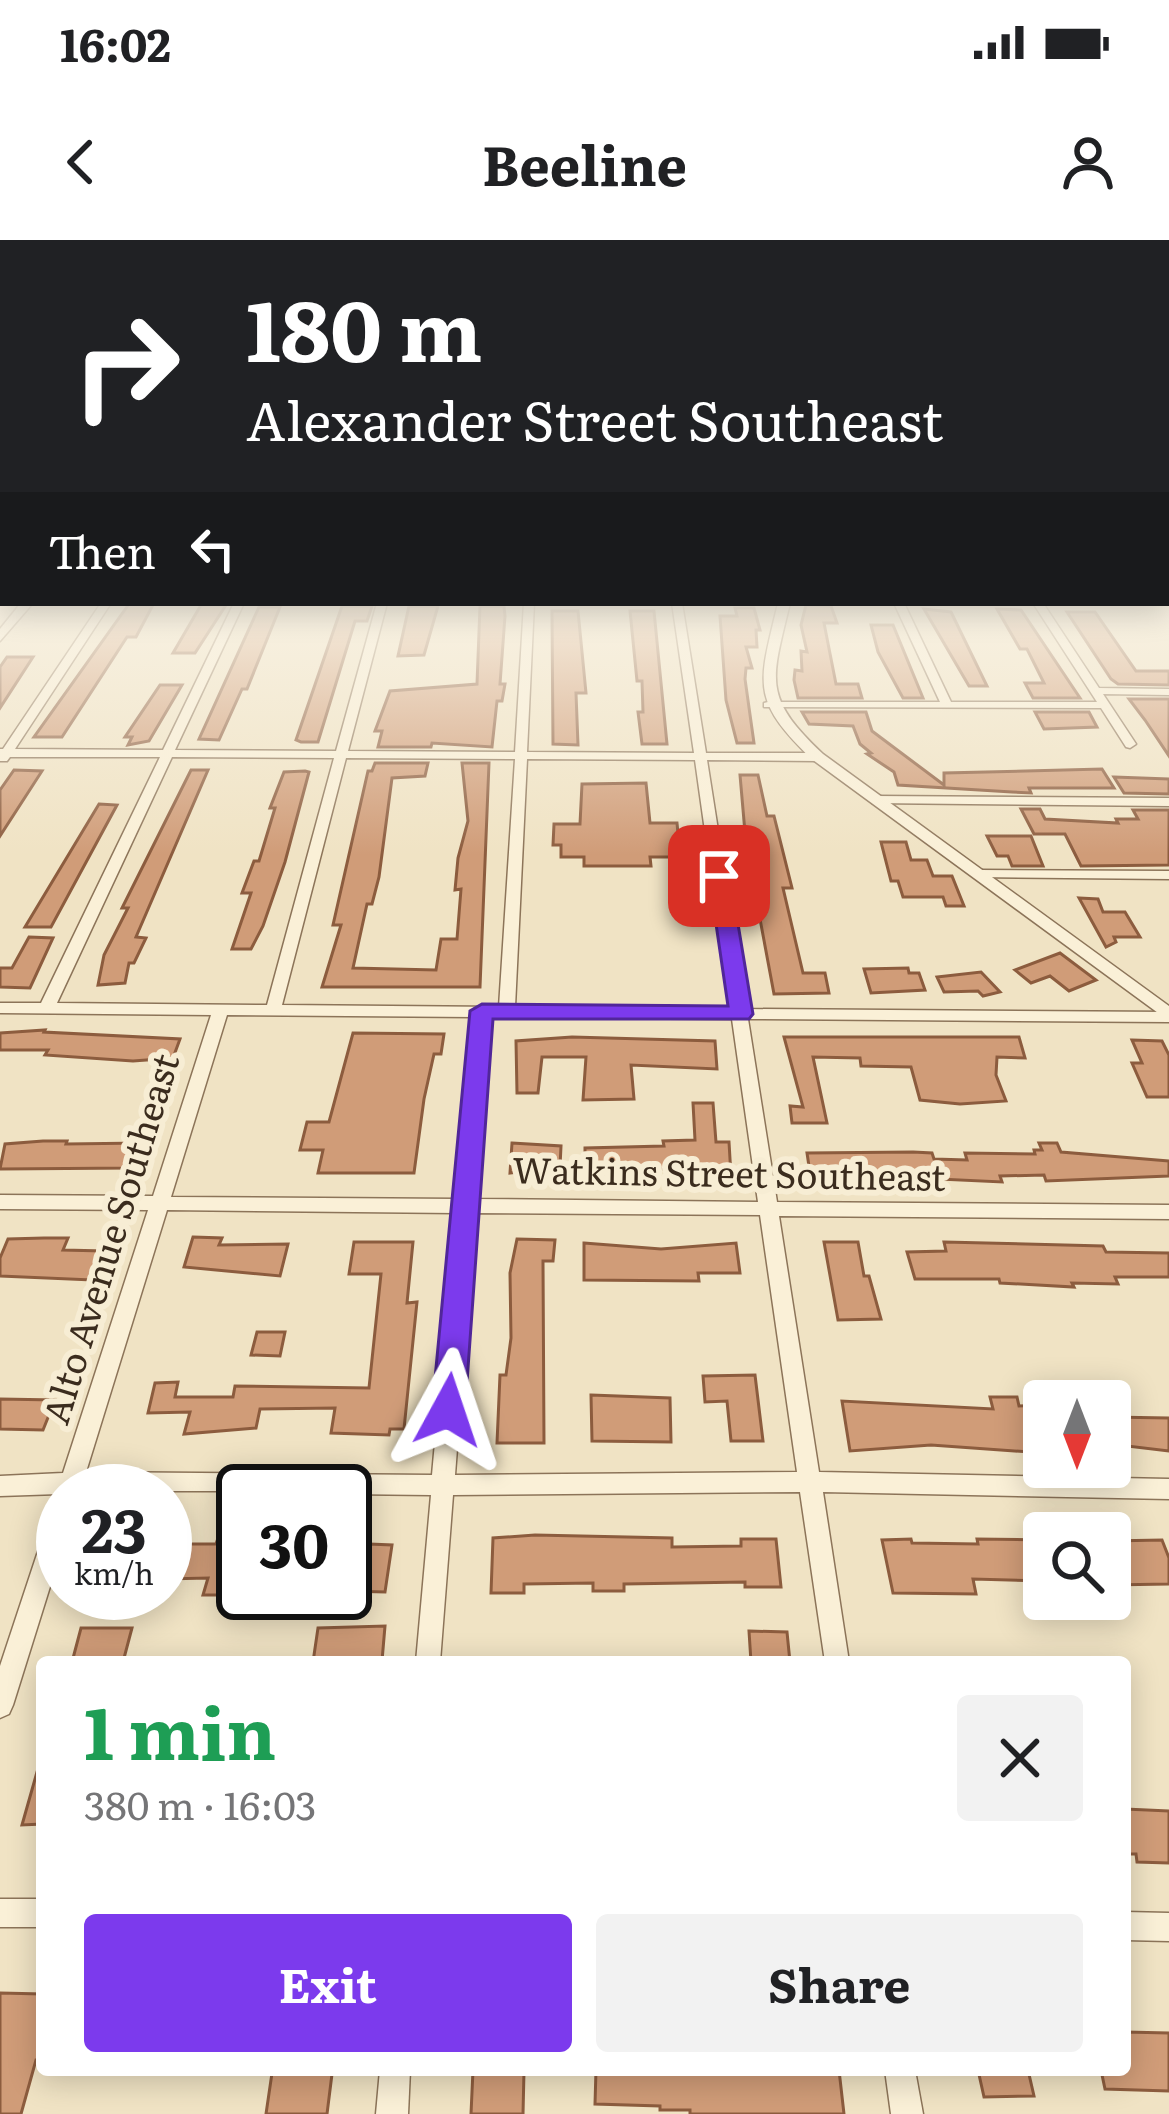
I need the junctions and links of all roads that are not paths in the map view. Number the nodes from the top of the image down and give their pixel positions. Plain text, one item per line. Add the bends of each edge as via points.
1 (54, 679) edge
2 (203, 679) edge
3 (361, 679) edge
4 (525, 679) edge
5 (688, 679) edge
6 (768, 679) edge
7 (935, 679) edge
8 (1088, 679) edge
9 (1095, 691) junction
10 (1169, 692) edge
11 (947, 704) junction
12 (768, 705) junction
13 (1105, 705) junction
14 (1130, 744) dead end
15 (168, 754) junction
16 (341, 754) junction
17 (521, 755) junction
18 (2, 756) edge
19 (700, 757) junction
20 (818, 757) junction
21 (876, 800) junction
22 (1169, 802) edge
23 (980, 874) junction
24 (1169, 875) edge
25 (0, 1008) edge
26 (47, 1008) junction
27 (221, 1008) junction
28 (273, 1010) junction
29 (482, 1011) junction
30 (507, 1012) junction
31 (741, 1014) junction
32 (1169, 1016) edge
33 (0, 1202) edge
34 (161, 1202) junction
35 (466, 1204) junction
36 (770, 1207) junction
37 (1169, 1212) edge
38 (77, 1464) edge
39 (810, 1483) junction
40 (0, 1486) edge
41 (36, 1486) edge
42 (192, 1486) edge
43 (443, 1486) junction
44 (1169, 1489) edge
45 (36, 1593) edge
46 (429, 1656) edge
47 (836, 1656) edge
48 (0, 1705) edge
49 (0, 1912) edge
50 (36, 1913) edge
51 (1131, 1926) edge
52 (1169, 1927) edge
53 (395, 2076) edge
54 (901, 2076) edge
55 (392, 2114) edge
56 (907, 2114) edge

1 - 18 street
2 - 15 street
3 - 16 street
4 - 17 street
5 - 19 street
6 - 12 street
7 - 11 street
8 - 9 street
9 - 10 street
9 - 13 street
11 - 12 street
11 - 13 street
12 - 20 street
13 - 14 street
15 - 16 street
15 - 18 street
15 - 26 street
16 - 17 street
16 - 28 street
17 - 19 street
17 - 30 street
19 - 20 street
19 - 31 street
20 - 21 street
21 - 22 street
21 - 23 street
23 - 24 street
23 - 32 street
25 - 26 street
26 - 27 street
27 - 28 street
27 - 34 street, Alto Avenue Southeast
28 - 29 street
29 - 30 street
29 - 35 street
30 - 31 street
31 - 32 street
31 - 36 street
33 - 34 street, Watkins Street Southeast
34 - 35 street, Watkins Street Southeast
34 - 38 street, Alto Avenue Southeast
35 - 36 street, Watkins Street Southeast
35 - 43 street
36 - 37 street, Watkins Street Southeast
36 - 39 street
39 - 43 street
39 - 44 street
39 - 47 street
40 - 41 street
42 - 43 street
43 - 46 street
45 - 48 street
49 - 50 street
51 - 52 street
53 - 55 street
54 - 56 street

